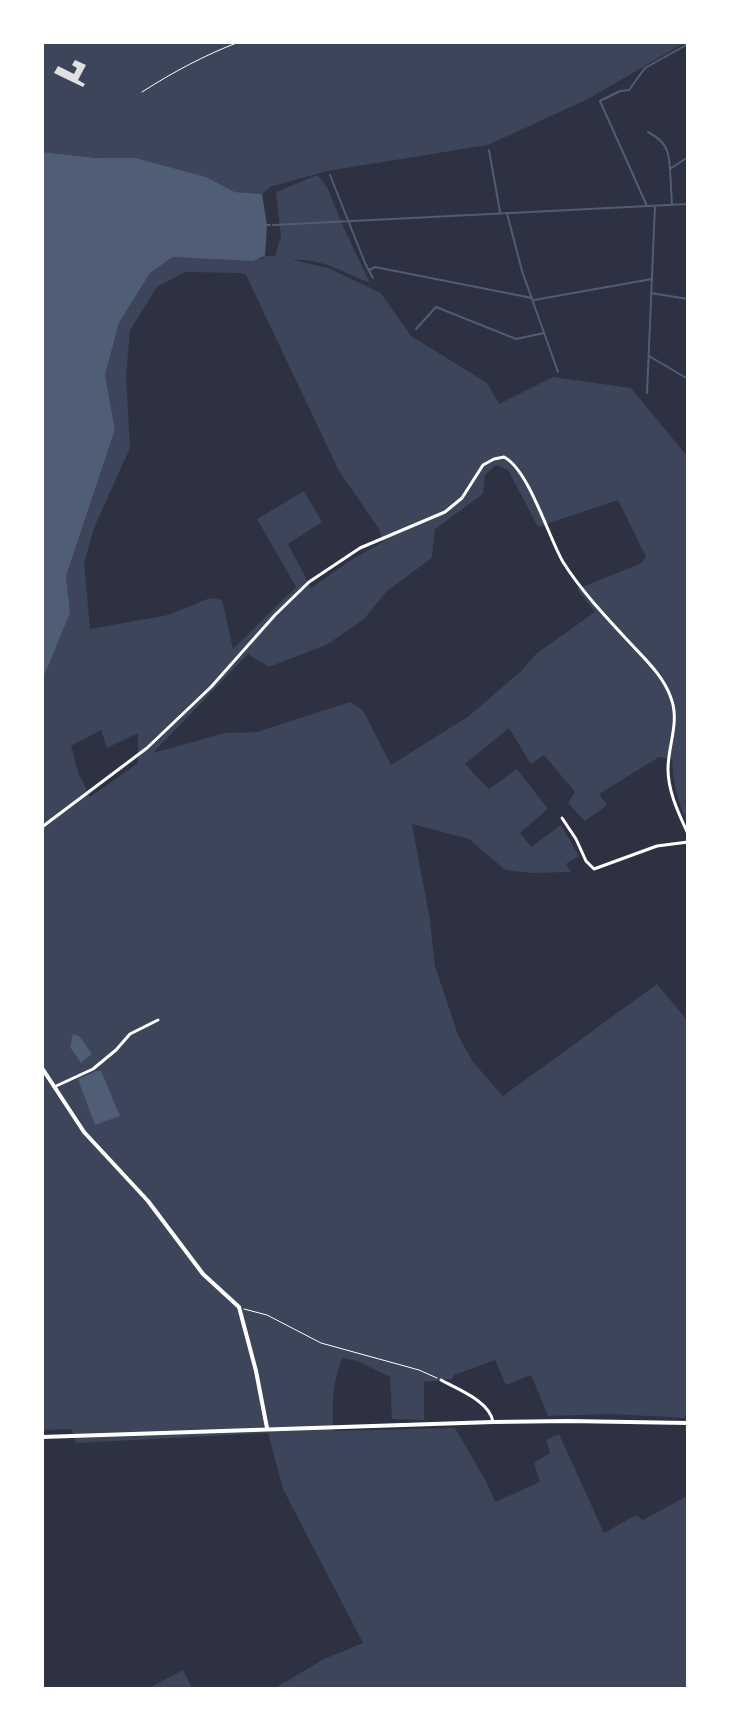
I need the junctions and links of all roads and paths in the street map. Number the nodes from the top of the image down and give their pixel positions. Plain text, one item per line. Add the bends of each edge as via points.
1 (239, 42) edge
2 (142, 92) dead end
3 (562, 818) dead end
4 (42, 827) edge
5 (688, 834) edge
6 (688, 842) edge
7 (158, 1020) dead end
8 (42, 1068) edge
9 (54, 1087) junction
10 (239, 1308) junction
11 (441, 1380) joint
12 (493, 1422) junction
13 (688, 1423) edge
14 (267, 1428) junction
15 (42, 1437) edge

1 - 2 path
3 - 6 street via 586,861 594,868 657,846
4 - 5 street via 155,742 309,582 360,548 446,512 462,498 483,466 504,457 519,469 552,541 574,577 669,691 675,714 668,759 669,781
7 - 9 street via 130,1034 92,1069
8 - 9 street
9 - 10 street via 84,1132 148,1201 195,1260 202,1274
10 - 11 path via 267,1315 321,1343 419,1370
10 - 14 street
11 - 12 street via 475,1399 489,1412
12 - 13 street
12 - 14 street
14 - 15 street

